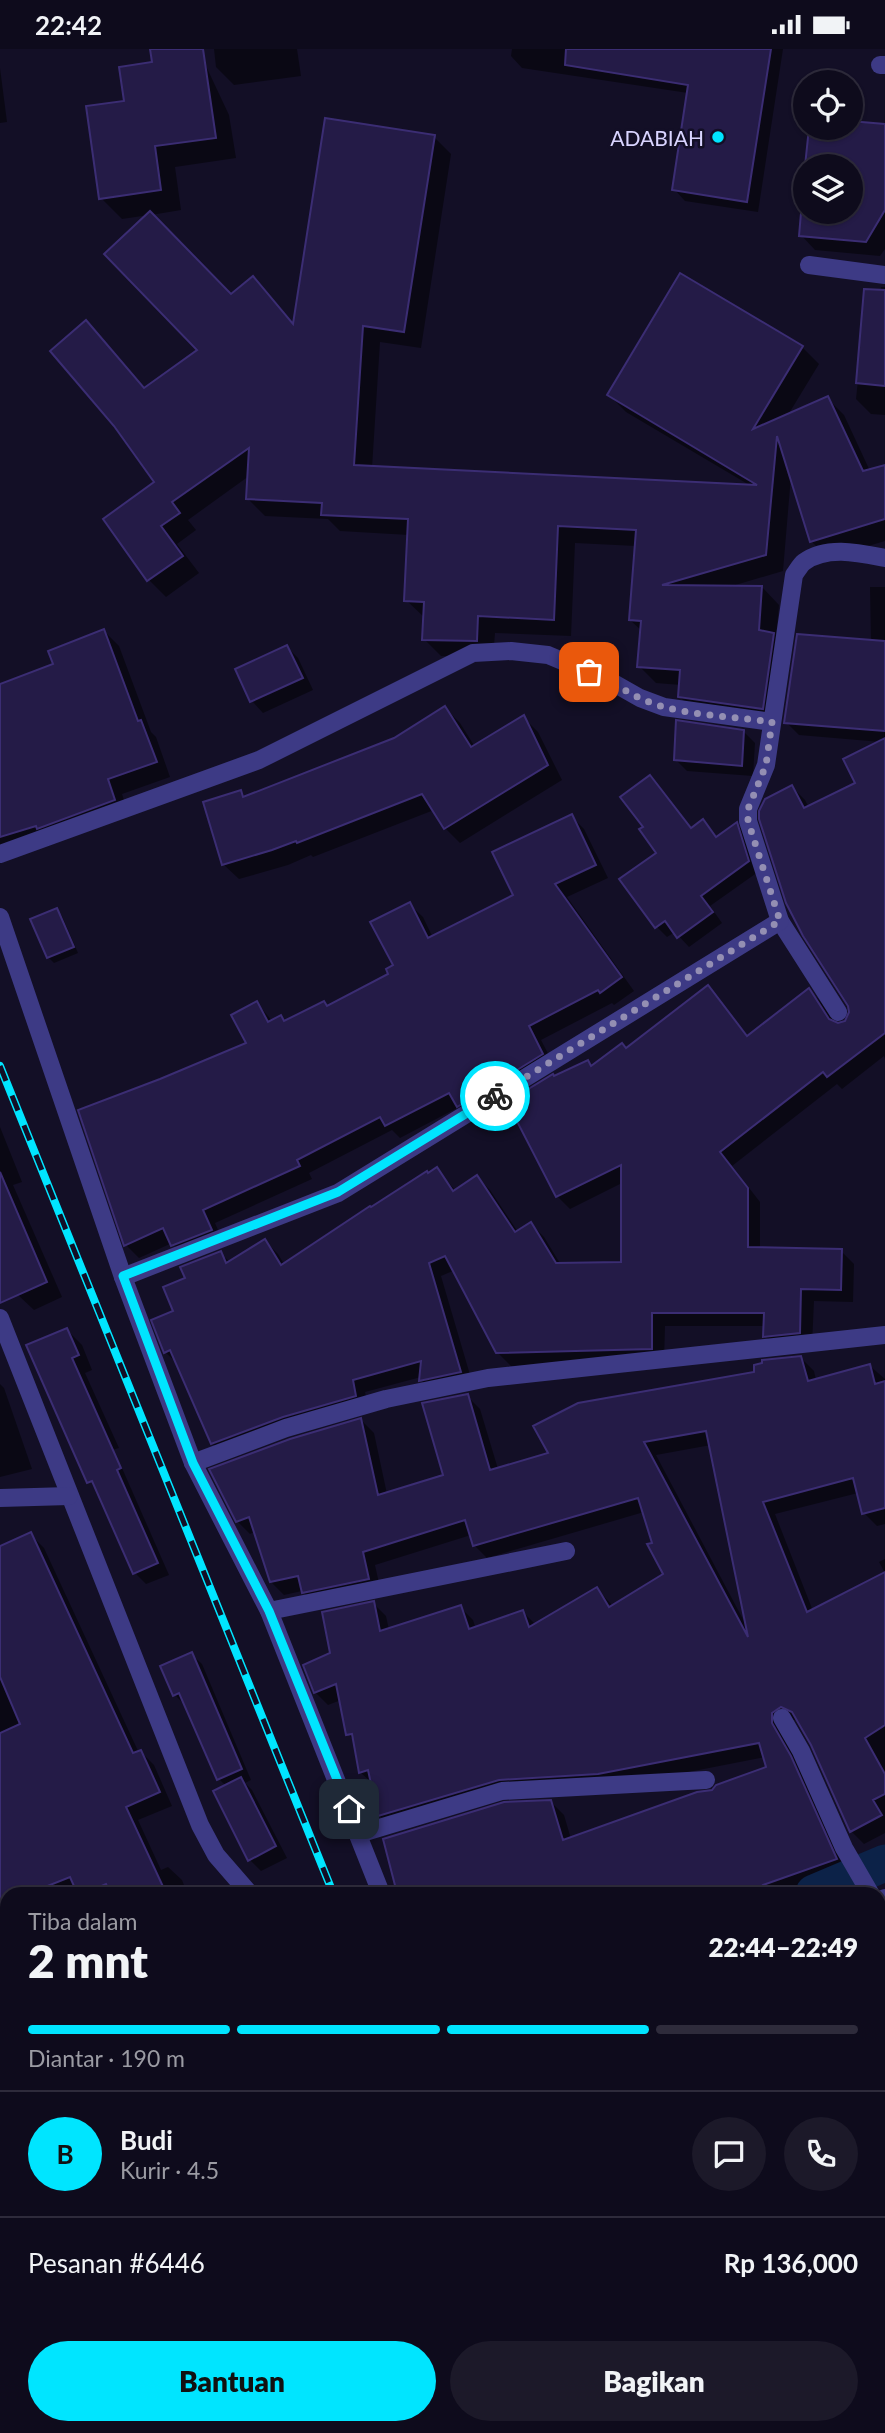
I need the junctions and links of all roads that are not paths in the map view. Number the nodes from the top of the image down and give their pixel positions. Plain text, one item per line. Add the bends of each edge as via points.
1 (808, 265) dead end
2 (885, 275) edge
3 (885, 558) edge
4 (772, 722) junction
5 (0, 855) edge
6 (0, 917) edge
7 (780, 921) junction
8 (838, 1012) dead end
9 (123, 1276) junction
10 (0, 1318) edge
11 (885, 1335) edge
12 (193, 1463) junction
13 (69, 1496) junction
14 (0, 1498) edge
15 (566, 1551) dead end
16 (269, 1611) junction
17 (782, 1718) dead end
18 (706, 1780) dead end
19 (359, 1833) junction
20 (244, 1887) edge
21 (380, 1887) edge
22 (868, 1887) edge

1 - 2 street
3 - 4 street via 853,551 821,555 803,562 794,575
4 - 5 street via 664,707 548,655 472,653 259,760
4 - 7 street via 766,765 748,809 748,821
6 - 9 street
7 - 8 street
7 - 9 street via 338,1192
9 - 12 street
10 - 13 street
11 - 12 street via 488,1378 323,1417
12 - 16 street
13 - 14 street
13 - 20 street via 200,1825 216,1855
15 - 16 street
16 - 19 street
17 - 22 street
18 - 19 street via 502,1791
19 - 21 street

